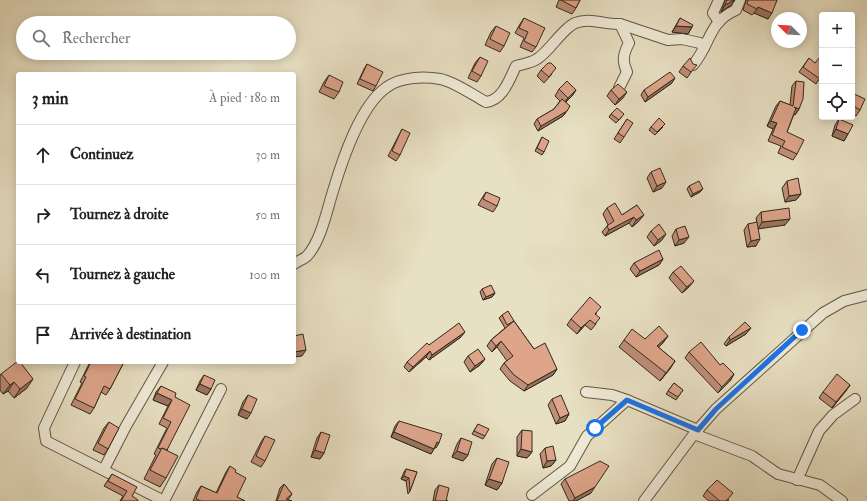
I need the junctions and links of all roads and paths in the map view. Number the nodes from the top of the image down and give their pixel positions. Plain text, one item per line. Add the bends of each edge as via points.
1 (719, 0) edge
2 (740, 0) edge
3 (719, 22) junction
4 (620, 24) junction
5 (704, 48) junction
6 (693, 65) edge
7 (619, 88) edge
8 (296, 263) edge
9 (867, 295) edge
10 (74, 364) edge
11 (161, 364) edge
12 (221, 389) dead end
13 (586, 392) dead end
14 (855, 399) dead end
15 (627, 400) junction
16 (696, 432) junction
17 (104, 470) junction
18 (797, 480) junction
19 (532, 495) dead end
20 (164, 501) edge
21 (644, 501) edge
22 (842, 501) edge

1 - 3 street via 713,13
2 - 3 street via 736,10 725,15
3 - 5 street
4 - 5 street via 668,40 682,39 700,43
4 - 7 street via 629,43 624,51 623,62 627,72
4 - 8 street via 588,21 574,24 537,59 516,66 498,98 492,101 486,102 442,79 426,77 387,86 360,120 350,141 314,245 306,256
5 - 6 street
9 - 16 street via 844,301 823,313 716,409
10 - 17 street via 44,428 44,435 46,441
11 - 17 street
12 - 20 street
13 - 15 street via 612,395
14 - 18 street via 833,415 819,432
15 - 16 street
15 - 19 street via 587,436 570,466
16 - 18 street via 752,456 778,474
16 - 21 street
17 - 20 street
18 - 22 street via 820,486

